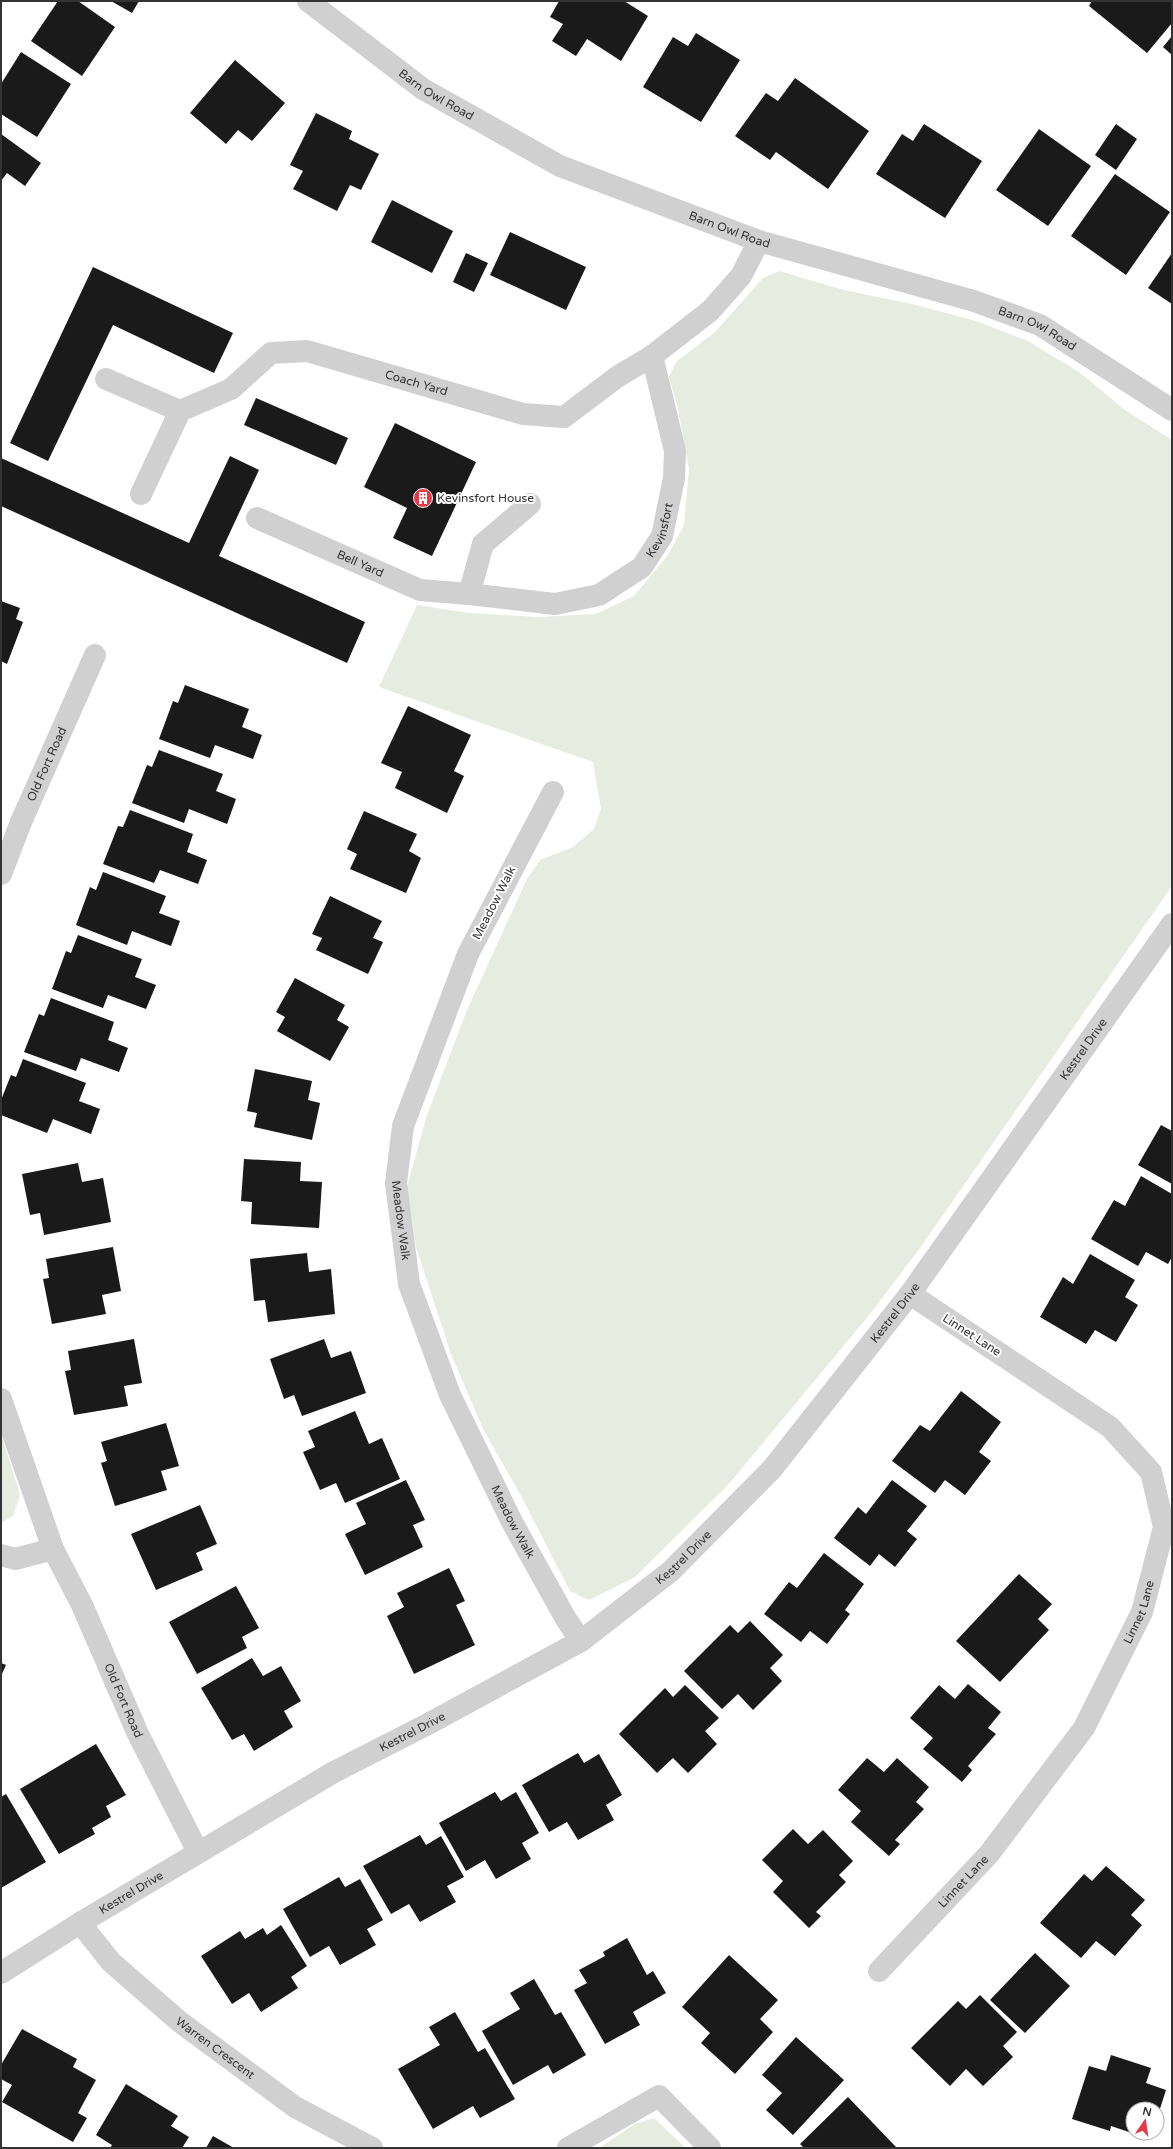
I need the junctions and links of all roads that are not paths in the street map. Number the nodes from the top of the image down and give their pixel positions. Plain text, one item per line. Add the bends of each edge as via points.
1 (308, 1) edge
2 (759, 241) junction
3 (652, 356) junction
4 (106, 379) dead end
5 (1172, 410) edge
6 (180, 411) junction
7 (141, 494) dead end
8 (530, 504) dead end
9 (257, 518) dead end
10 (469, 594) junction
11 (95, 655) dead end
12 (553, 792) dead end
13 (1, 874) edge
14 (1172, 924) edge
15 (910, 1294) junction
16 (1, 1398) edge
17 (53, 1548) junction
18 (1, 1555) edge
19 (581, 1641) junction
20 (198, 1852) junction
21 (80, 1923) junction
22 (879, 1971) dead end
23 (1, 1973) edge
24 (372, 2148) edge
25 (568, 2148) edge
26 (710, 2148) edge

1 - 2 street, Barn Owl Road via 423,88 560,166
2 - 3 street via 741,276 710,311
2 - 5 street, Barn Owl Road via 974,300 1040,325
3 - 6 street, Coach Yard via 617,377 564,416 523,414 307,351 271,354 231,390
3 - 10 street, Kevinsfort via 675,451 674,478 662,536 642,567 599,595 555,604
4 - 6 street
6 - 7 street
8 - 10 street via 482,544
9 - 10 street, Bell Yard via 420,590
11 - 13 street, Old Fort Road via 21,822
12 - 19 street, Meadow Walk via 468,954 403,1126 396,1183 409,1284 450,1395 512,1522
14 - 15 street, Kestrel Drive
15 - 19 street, Kestrel Drive via 772,1469 671,1571
15 - 22 street, Linnet Lane via 1110,1427 1151,1472 1164,1528 1142,1612 1084,1728 989,1854
16 - 17 street, Old Fort Road
17 - 18 street via 15,1559
17 - 20 street, Old Fort Road via 82,1605 138,1734
19 - 20 street, Kestrel Drive via 334,1772
20 - 21 street, Kestrel Drive
21 - 23 street, Kestrel Drive
21 - 24 street, Warren Crescent via 111,1962 180,2022 295,2107
25 - 26 street via 659,2096

